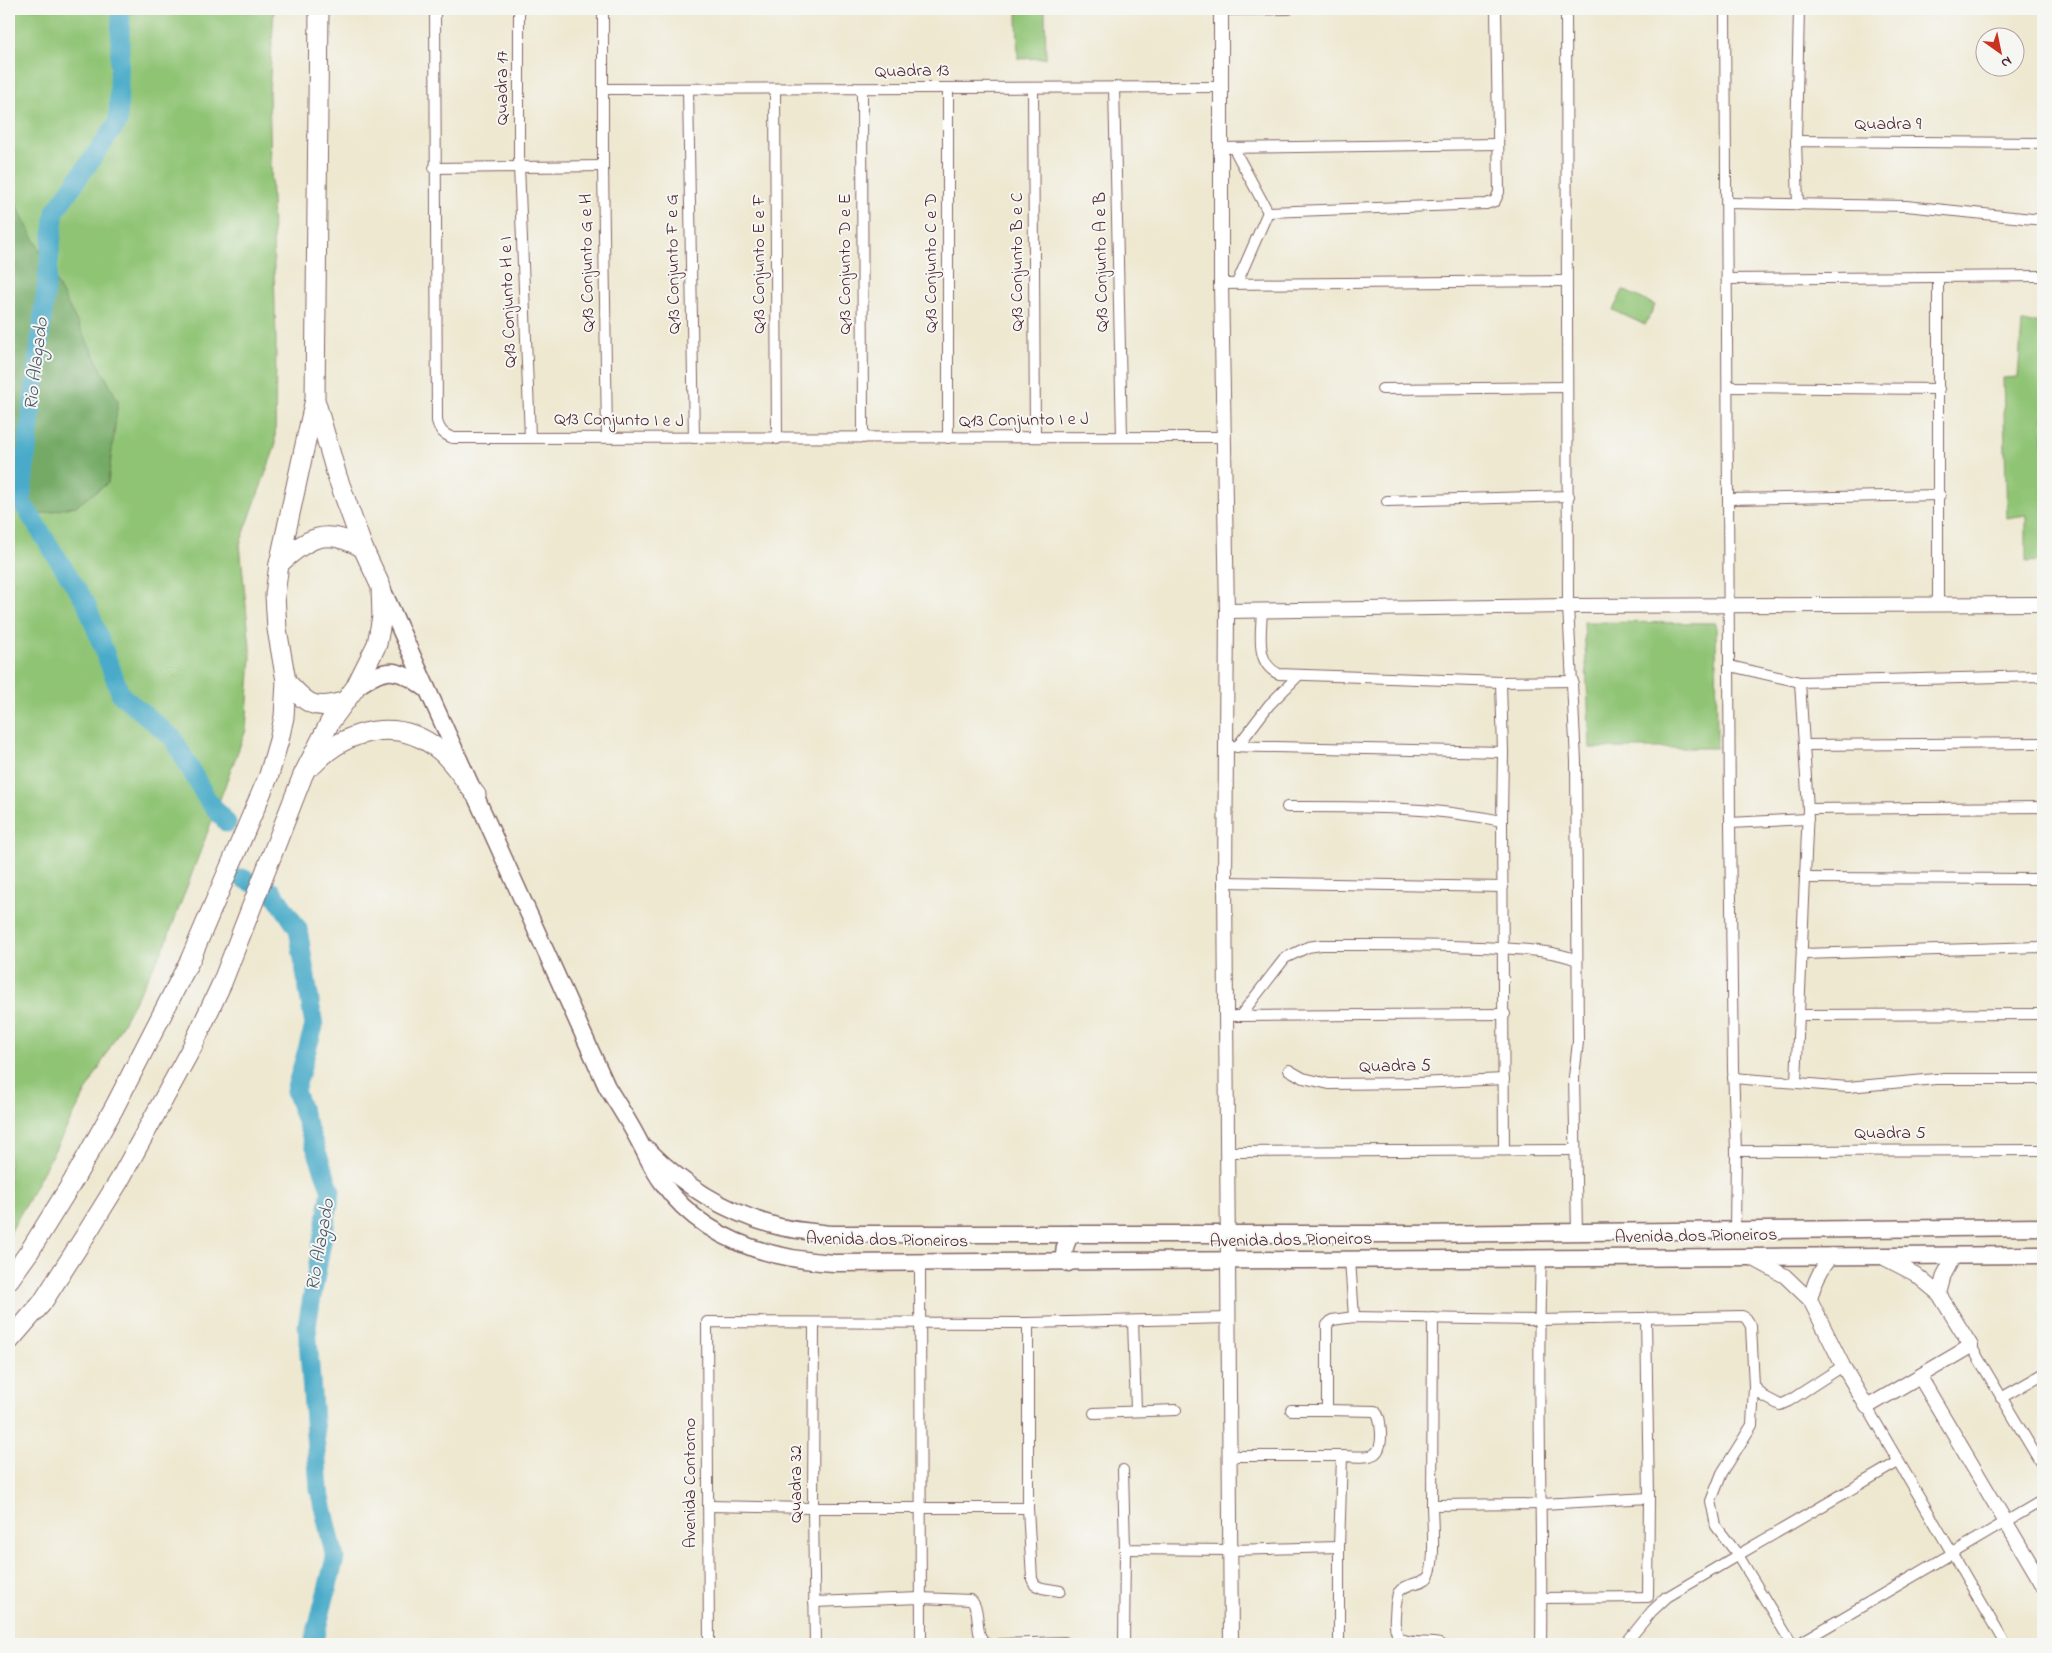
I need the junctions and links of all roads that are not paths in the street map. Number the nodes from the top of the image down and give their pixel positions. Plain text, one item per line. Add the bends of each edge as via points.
1 (319, 9) edge
2 (333, 9) edge
3 (435, 9) edge
4 (519, 9) edge
5 (604, 9) edge
6 (1221, 9) edge
7 (1289, 9) edge
8 (1496, 9) edge
9 (1566, 9) edge
10 (1725, 9) edge
11 (1799, 9) edge
12 (320, 61) junction
13 (1220, 87) junction
14 (948, 88) junction
15 (1033, 88) junction
16 (1114, 88) junction
17 (603, 89) junction
18 (776, 89) junction
19 (862, 89) junction
20 (688, 90) junction
21 (1796, 141) junction
22 (2043, 143) edge
23 (1497, 144) junction
24 (1228, 148) junction
25 (520, 166) junction
26 (603, 166) junction
27 (434, 168) junction
28 (1727, 203) junction
29 (1798, 205) junction
30 (1268, 212) junction
31 (2043, 220) edge
32 (2043, 276) edge
33 (1938, 278) junction
34 (1728, 279) junction
35 (1566, 281) junction
36 (1237, 283) junction
37 (1221, 284) junction
38 (1567, 387) junction
39 (1729, 387) junction
40 (1938, 389) junction
41 (1382, 390) dead end
42 (316, 399) junction
43 (1122, 436) junction
44 (530, 437) junction
45 (607, 437) junction
46 (1035, 437) junction
47 (1222, 437) junction
48 (694, 438) junction
49 (863, 438) junction
50 (948, 438) junction
51 (777, 439) junction
52 (1940, 495) junction
53 (1570, 496) junction
54 (1728, 498) junction
55 (1387, 501) dead end
56 (363, 548) junction
57 (279, 564) junction
58 (380, 587) junction
59 (1938, 604) junction
60 (2043, 604) edge
61 (1568, 606) junction
62 (1730, 607) junction
63 (1227, 611) junction
64 (1262, 611) junction
65 (1730, 666) junction
66 (1299, 675) junction
67 (2043, 676) edge
68 (286, 681) junction
69 (1572, 681) junction
70 (1501, 682) junction
71 (1800, 682) junction
72 (428, 690) junction
73 (350, 695) junction
74 (2043, 743) edge
75 (1806, 745) junction
76 (1231, 747) junction
77 (1503, 752) junction
78 (304, 775) junction
79 (476, 795) junction
80 (1287, 807) dead end
81 (2043, 807) edge
82 (1808, 814) junction
83 (1502, 821) junction
84 (1730, 823) junction
85 (1805, 878) junction
86 (2043, 879) edge
87 (1225, 882) junction
88 (1503, 887) junction
89 (2043, 947) edge
90 (1504, 949) junction
91 (1802, 954) junction
92 (1577, 960) junction
93 (1505, 1014) junction
94 (2043, 1014) edge
95 (1800, 1015) junction
96 (1233, 1016) junction
97 (1289, 1070) dead end
98 (1733, 1078) junction
99 (1504, 1079) junction
100 (2043, 1079) edge
101 (1796, 1082) junction
102 (640, 1142) junction
103 (1504, 1149) junction
104 (1575, 1150) junction
105 (2043, 1150) edge
106 (1736, 1151) junction
107 (1228, 1152) junction
108 (773, 1226) junction
109 (2043, 1227) edge
110 (1735, 1230) junction
111 (1822, 1230) junction
112 (1229, 1233) junction
113 (1577, 1233) junction
114 (1071, 1234) junction
115 (1414, 1234) junction
116 (1437, 1234) junction
117 (770, 1255) junction
118 (1832, 1255) junction
119 (1877, 1255) junction
120 (2043, 1255) edge
121 (1749, 1256) junction
122 (1812, 1256) junction
123 (1954, 1256) junction
124 (1435, 1259) junction
125 (1541, 1259) junction
126 (1350, 1260) junction
127 (1416, 1260) junction
128 (920, 1262) junction
129 (1230, 1262) junction
130 (1068, 1263) junction
131 (9, 1280) edge
132 (1939, 1294) junction
133 (1810, 1300) junction
134 (1354, 1317) junction
135 (1228, 1318) junction
136 (1433, 1318) junction
137 (1646, 1318) junction
138 (1539, 1320) junction
139 (1133, 1321) junction
140 (921, 1322) junction
141 (1028, 1323) junction
142 (814, 1324) junction
143 (9, 1341) edge
144 (1970, 1346) junction
145 (1844, 1366) junction
146 (2043, 1374) edge
147 (1920, 1377) junction
148 (1754, 1386) junction
149 (2002, 1398) junction
150 (1867, 1407) junction
151 (1136, 1410) junction
152 (1176, 1410) dead end
153 (1291, 1410) dead end
154 (1327, 1410) junction
155 (1094, 1413) dead end
156 (1230, 1456) junction
157 (1342, 1456) junction
158 (1898, 1462) junction
159 (2043, 1467) edge
160 (1124, 1470) dead end
161 (1649, 1498) junction
162 (2043, 1500) edge
163 (1542, 1504) junction
164 (1432, 1505) junction
165 (708, 1506) junction
166 (812, 1508) junction
167 (1028, 1508) junction
168 (920, 1509) junction
169 (2006, 1521) junction
170 (1339, 1548) junction
171 (1125, 1549) junction
172 (1230, 1550) junction
173 (1953, 1554) junction
174 (1738, 1555) junction
175 (2043, 1585) edge
176 (1060, 1591) dead end
177 (1648, 1597) junction
178 (1667, 1597) junction
179 (920, 1598) junction
180 (1542, 1598) junction
181 (814, 1602) junction
182 (1065, 1642) dead end
183 (709, 1644) edge
184 (815, 1644) edge
185 (921, 1644) edge
186 (987, 1644) edge
187 (1000, 1644) edge
188 (1020, 1644) edge
189 (1124, 1644) edge
190 (1231, 1644) edge
191 (1339, 1644) edge
192 (1440, 1644) edge
193 (1541, 1644) edge
194 (1625, 1644) edge
195 (1792, 1644) edge
196 (1798, 1644) edge
197 (2006, 1644) edge

1 - 12 highway
2 - 12 highway
3 - 27 street, Q13 Conjunto I e J
4 - 25 street, Quadra 17
5 - 17 street, Q13 Conjunto G e H
6 - 7 street
6 - 13 street
8 - 23 street
9 - 35 street
10 - 28 street
11 - 21 street
12 - 42 highway
13 - 16 street, Quadra 13
13 - 24 street
14 - 15 street, Quadra 13
14 - 19 street, Quadra 13
14 - 50 street, Q13 Conjunto C e D
15 - 16 street, Quadra 13
15 - 46 street, Q13 Conjunto B e C
16 - 43 street, Q13 Conjunto A e B
17 - 20 street, Quadra 13
17 - 26 street, Q13 Conjunto G e H
18 - 19 street, Quadra 13
18 - 20 street, Quadra 13
18 - 51 street, Q13 Conjunto E e F
19 - 49 street, Q13 Conjunto D e E
20 - 48 street, Q13 Conjunto F e G
21 - 22 street, Quadra 9
21 - 29 street
23 - 24 street
23 - 30 street via 1499,192 1495,201 1486,204
24 - 30 street
24 - 37 street
25 - 26 street
25 - 27 street
25 - 44 street, Q13 Conjunto H e I
26 - 45 street, Q13 Conjunto G e H
27 - 44 street, Q13 Conjunto I e J via 436,421 439,430 453,438
28 - 29 street
28 - 34 street
29 - 31 street via 1932,207
30 - 36 street
32 - 33 street
33 - 34 street
33 - 40 street
34 - 39 street
35 - 36 street
35 - 38 street
36 - 37 street
37 - 47 street
38 - 41 street
38 - 53 street
39 - 40 street
39 - 54 street
40 - 52 street
42 - 56 highway via 337,476
42 - 57 highway
43 - 46 street, Q13 Conjunto I e J
43 - 47 street, Q13 Conjunto I e J
44 - 45 street, Q13 Conjunto I e J
45 - 48 street, Q13 Conjunto I e J
46 - 50 street, Q13 Conjunto I e J
47 - 63 street
48 - 51 street, Q13 Conjunto I e J
49 - 50 street, Q13 Conjunto I e J
49 - 51 street, Q13 Conjunto I e J
52 - 54 street
52 - 59 street
53 - 55 street
53 - 61 street
54 - 62 street
56 - 57 highway via 330,535 297,547
56 - 58 highway
57 - 68 highway via 275,595 277,629
58 - 72 main road
58 - 73 highway via 382,617 377,644
59 - 60 street
59 - 62 street
61 - 62 street
61 - 64 street
61 - 69 street
62 - 65 street
63 - 64 street
63 - 76 street
64 - 66 street via 1265,664 1279,674
65 - 71 street
65 - 84 street
66 - 70 street
66 - 76 street
67 - 71 street
68 - 73 highway via 303,700 315,706 329,707
68 - 131 highway via 284,717 269,776 190,960 73,1182
69 - 70 street
69 - 92 street via 1576,761
70 - 77 street
71 - 75 street
72 - 73 main road via 408,676 387,670
72 - 79 main road
73 - 78 highway via 330,722
74 - 75 street
75 - 82 street
76 - 77 street
76 - 87 street
77 - 83 street
78 - 79 highway via 319,758 345,740 372,730 397,730 415,735 440,750
78 - 143 highway via 209,1012 119,1181 51,1289
79 - 102 main road via 607,1087
80 - 83 street via 1420,809
81 - 82 street
82 - 84 street
82 - 85 street
83 - 88 street
84 - 98 street
85 - 86 street
85 - 91 street
87 - 88 street
87 - 96 street
88 - 90 street
89 - 91 street
90 - 92 street via 1558,952
90 - 93 street
90 - 96 street via 1423,944 1322,945 1308,948 1285,958
91 - 95 street
92 - 104 street
93 - 96 street
93 - 99 street
94 - 95 street
95 - 101 street
96 - 107 street
97 - 99 street, Quadra 5 via 1303,1078 1329,1084
98 - 101 street
98 - 106 street
99 - 103 street
100 - 101 street via 1936,1080 1856,1087
102 - 108 main road, Avenida dos Pioneiros via 678,1177 720,1205
102 - 117 main road, Avenida dos Pioneiros via 662,1182 688,1213 738,1243
103 - 104 street
103 - 107 street
104 - 113 street
105 - 106 street, Quadra 5
106 - 110 street
107 - 112 street
108 - 114 main road, Avenida dos Pioneiros via 830,1234
108 - 117 main road via 767,1241
109 - 111 main road, Avenida dos Pioneiros
110 - 111 main road, Avenida dos Pioneiros
110 - 113 main road, Avenida dos Pioneiros
111 - 122 main road via 1812,1236 1808,1244
112 - 114 main road, Avenida dos Pioneiros
112 - 115 main road, Avenida dos Pioneiros
112 - 129 street
113 - 116 main road, Avenida dos Pioneiros
114 - 130 main road via 1064,1252
115 - 116 main road, Avenida dos Pioneiros
115 - 127 main road via 1419,1250
116 - 124 main road
117 - 128 main road, Avenida dos Pioneiros via 834,1263
118 - 119 main road, Avenida dos Pioneiros
118 - 122 main road, Avenida dos Pioneiros
118 - 133 street via 1816,1278
119 - 123 main road, Avenida dos Pioneiros
119 - 132 street via 1914,1274
120 - 123 main road, Avenida dos Pioneiros
121 - 122 main road, Avenida dos Pioneiros
121 - 125 main road, Avenida dos Pioneiros
121 - 133 street via 1786,1276
123 - 132 street
124 - 125 main road, Avenida dos Pioneiros
124 - 127 main road, Avenida dos Pioneiros
125 - 138 street
126 - 127 main road, Avenida dos Pioneiros
126 - 129 main road, Avenida dos Pioneiros
126 - 134 street
128 - 130 main road, Avenida dos Pioneiros
128 - 140 street
129 - 130 main road, Avenida dos Pioneiros
129 - 135 street
132 - 144 street
133 - 145 street
134 - 136 street
134 - 154 street via 1332,1320 1328,1325
135 - 139 street
135 - 156 street
136 - 138 street
136 - 164 street
137 - 138 street
137 - 148 street via 1746,1318 1751,1326
137 - 161 street
138 - 163 street
139 - 141 street
139 - 151 street
140 - 141 street
140 - 142 street
140 - 168 street
141 - 167 street
142 - 165 street, Avenida Contorno via 707,1322
142 - 166 street, Quadra 32
144 - 147 street
144 - 149 street
145 - 148 street via 1780,1405 1763,1396
145 - 150 street
146 - 149 street
147 - 150 street
147 - 169 street
148 - 174 street via 1752,1425 1722,1473 1711,1501 1716,1526
149 - 159 street
150 - 158 street
151 - 152 street
151 - 155 street
153 - 154 street
154 - 157 street via 1370,1410 1375,1411 1380,1419 1381,1446 1377,1454
156 - 157 street
156 - 172 street
157 - 170 street
158 - 173 street
158 - 174 street
160 - 171 street
161 - 163 street
161 - 177 street
162 - 169 street
163 - 164 street
163 - 180 street
164 - 192 street via 1432,1570 1425,1580 1408,1584 1398,1593 1394,1628 1406,1641
165 - 166 street
165 - 183 street, Avenida Contorno
166 - 168 street
166 - 181 street, Quadra 32
167 - 168 street
167 - 176 street via 1032,1579 1035,1585
168 - 179 street
169 - 173 street
169 - 175 street
170 - 172 street
170 - 191 street
171 - 172 street
171 - 189 street
172 - 190 street
173 - 196 street
173 - 197 street
174 - 178 street
174 - 195 street
177 - 178 street
177 - 180 street
178 - 194 street
179 - 181 street
179 - 185 street
179 - 186 street via 971,1600 977,1610 980,1637
180 - 193 street
181 - 184 street, Quadra 32
182 - 188 street
187 - 188 street

